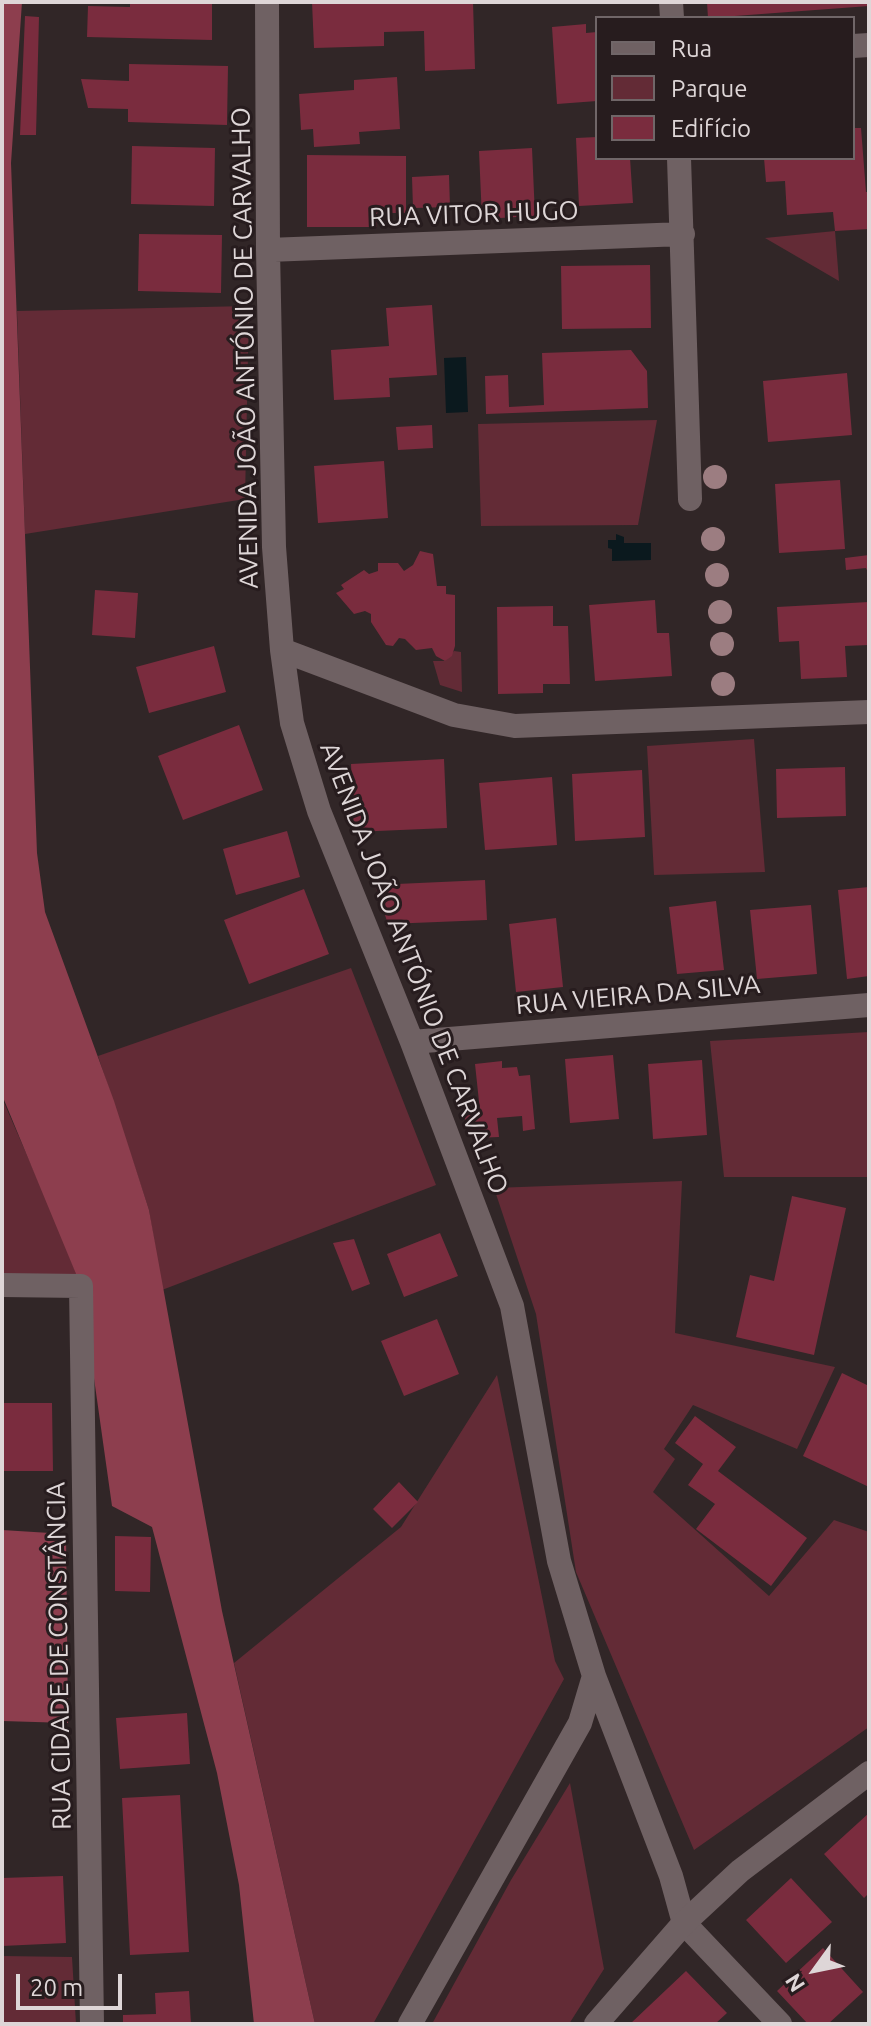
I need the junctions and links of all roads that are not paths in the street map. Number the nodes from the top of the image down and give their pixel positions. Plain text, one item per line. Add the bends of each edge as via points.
1 (267, 2) edge
2 (679, 160) edge
3 (683, 234) junction
4 (268, 250) junction
5 (690, 499) dead end
6 (282, 650) junction
7 (869, 712) edge
8 (869, 1005) edge
9 (412, 1042) junction
10 (2, 1285) edge
11 (594, 1676) junction
12 (869, 1773) edge
13 (684, 1923) junction
14 (92, 2024) edge
15 (410, 2024) edge
16 (596, 2024) edge
17 (780, 2024) edge

1 - 4 street, AVENIDA JOÃO ANTÓNIO DE CARVALHO
2 - 3 street
3 - 4 street, RUA VITOR HUGO
3 - 5 street
4 - 6 street, AVENIDA JOÃO ANTÓNIO DE CARVALHO via 274,547
6 - 7 street via 454,715 515,726
6 - 9 street, AVENIDA JOÃO ANTÓNIO DE CARVALHO via 292,723 319,811
8 - 9 street, RUA VIEIRA DA SILVA
9 - 11 street, AVENIDA JOÃO ANTÓNIO DE CARVALHO via 512,1306 559,1561
10 - 14 street, RUA CIDADE DE CONSTÂNCIA via 81,1286
11 - 13 street, AVENIDA JOÃO ANTÓNIO DE CARVALHO
11 - 15 street via 580,1723
12 - 13 street via 740,1871
13 - 16 street
13 - 17 street

